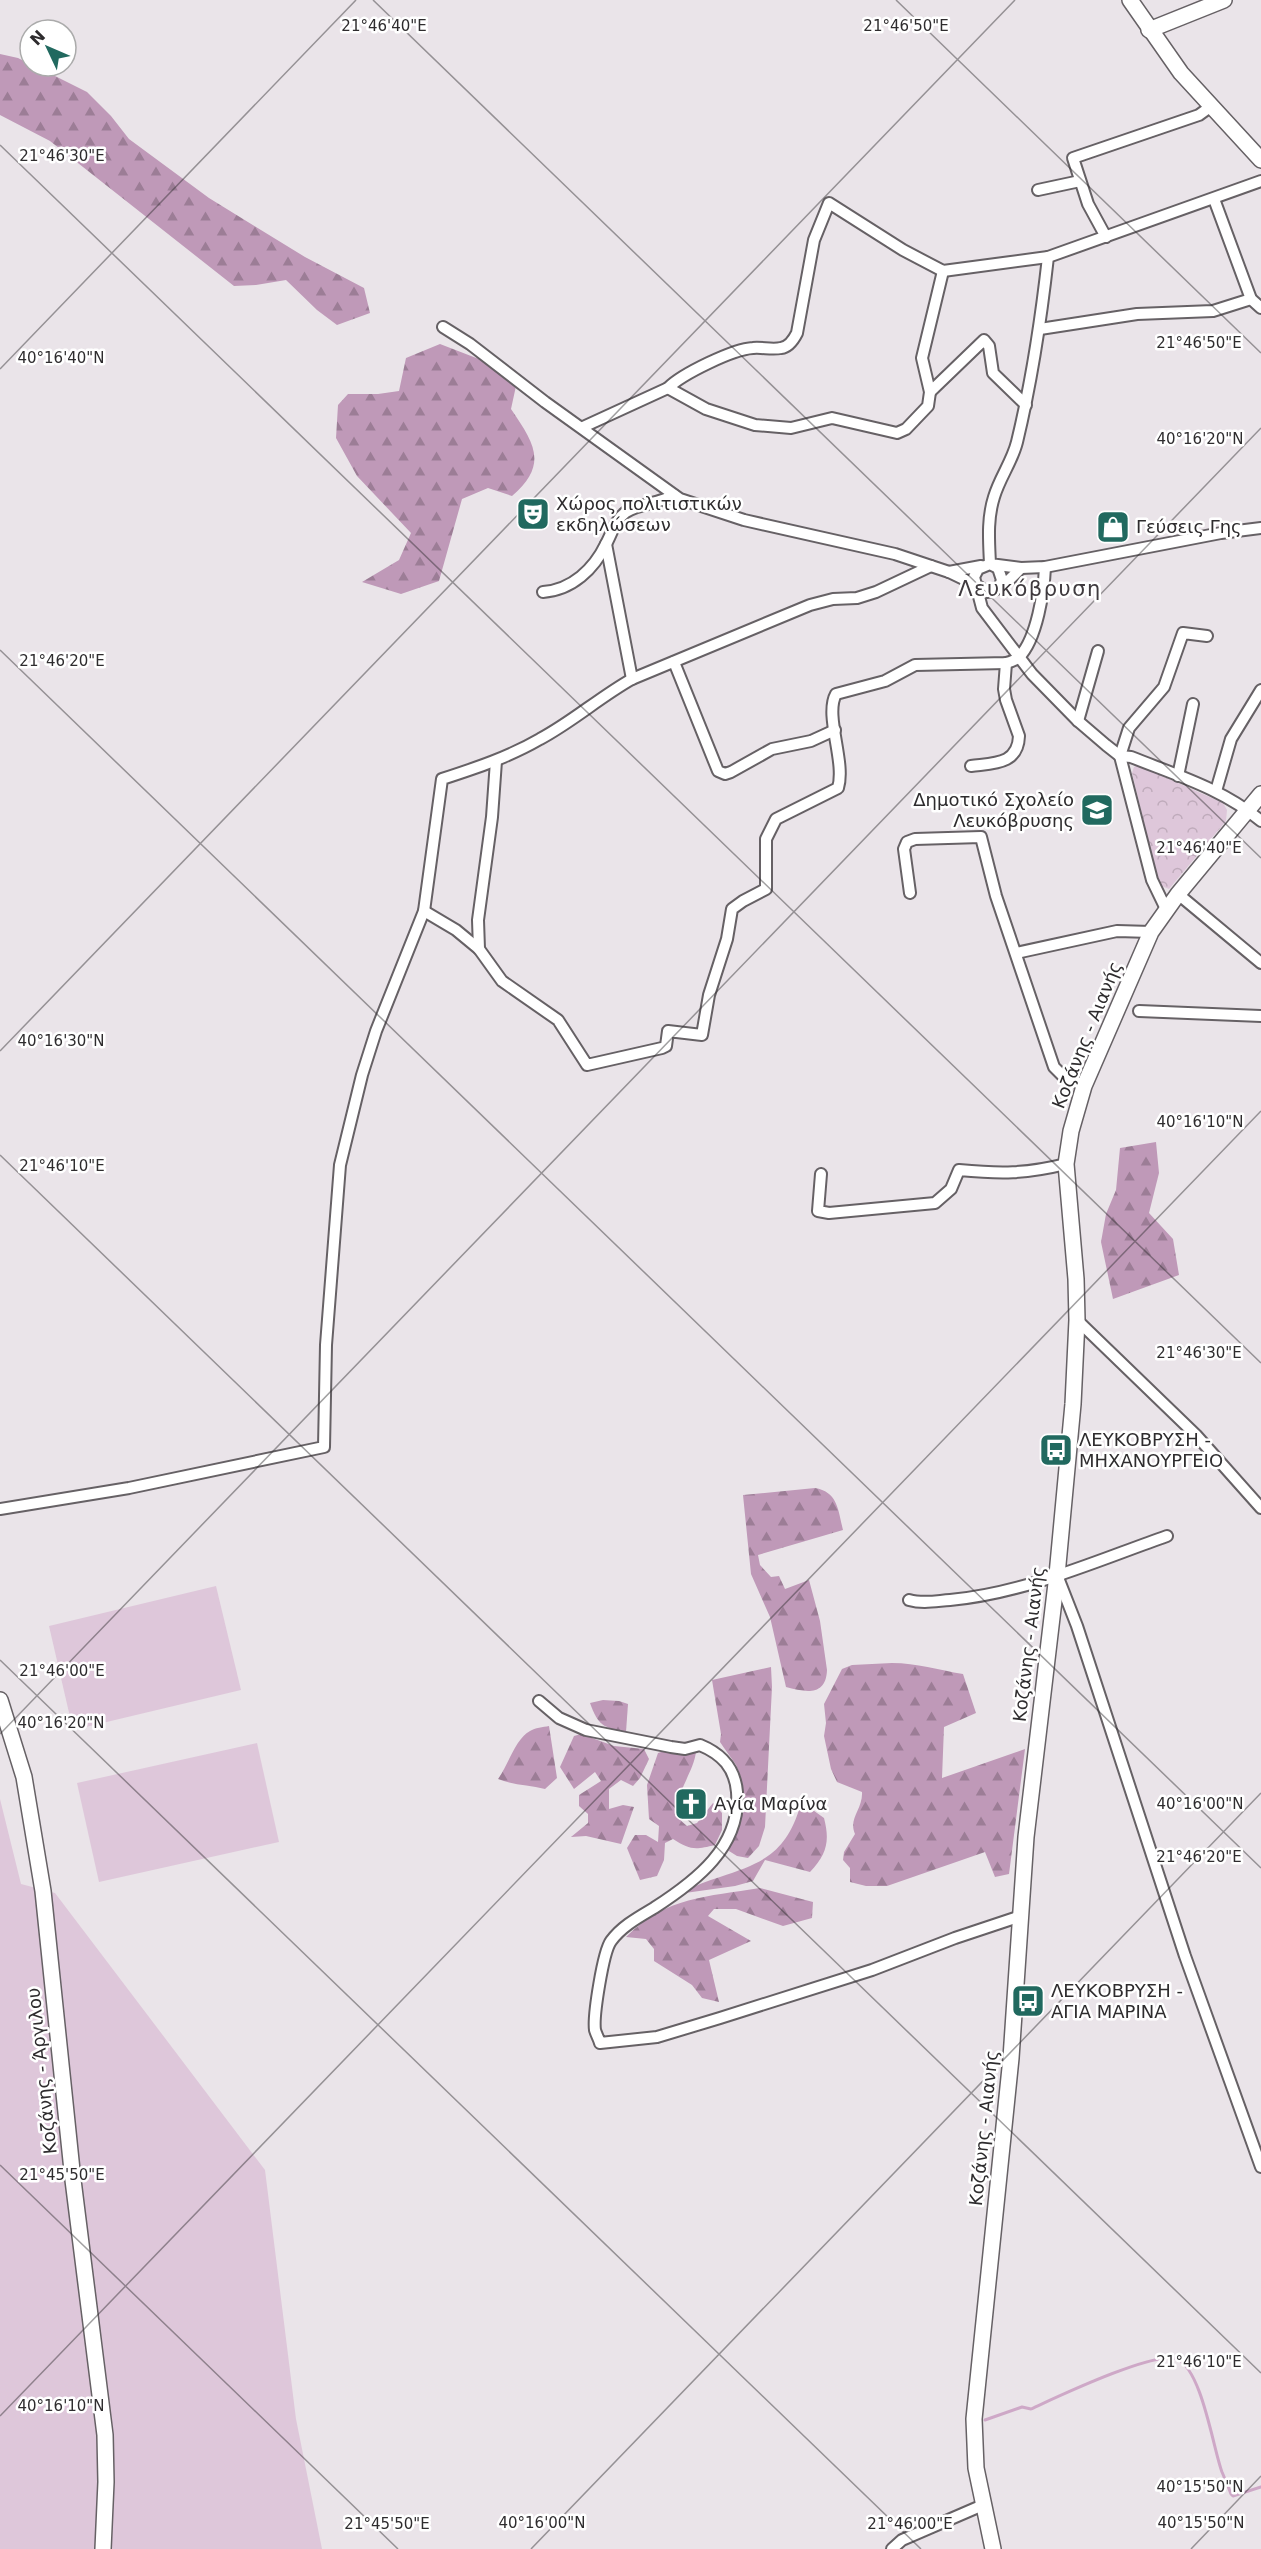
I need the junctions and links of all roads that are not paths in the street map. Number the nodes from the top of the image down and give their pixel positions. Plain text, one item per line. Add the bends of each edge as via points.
1 (1130, 0) edge
2 (1224, 0) edge
3 (1149, 30) junction
4 (1210, 107) junction
5 (1261, 160) edge
6 (1080, 181) junction
7 (1261, 181) edge
8 (1038, 190) dead end
9 (1214, 199) junction
10 (1106, 237) junction
11 (1048, 257) junction
12 (943, 272) junction
13 (1251, 299) junction
14 (1261, 308) edge
15 (443, 327) dead end
16 (1040, 329) junction
17 (668, 388) junction
18 (930, 392) junction
19 (1026, 405) junction
20 (583, 427) junction
21 (674, 495) junction
22 (1261, 528) edge
23 (606, 544) junction
24 (986, 565) junction
25 (931, 566) junction
26 (1045, 567) junction
27 (1021, 568) junction
28 (949, 572) junction
29 (976, 585) junction
30 (997, 589) junction
31 (543, 592) dead end
32 (980, 600) junction
33 (1207, 636) dead end
34 (1098, 651) dead end
35 (1018, 658) junction
36 (674, 662) junction
37 (1006, 663) junction
38 (632, 679) junction
39 (1261, 690) edge
40 (1193, 704) dead end
41 (1078, 721) junction
42 (835, 730) junction
43 (1120, 756) junction
44 (496, 761) junction
45 (971, 766) dead end
46 (1178, 776) junction
47 (1216, 791) junction
48 (1261, 794) edge
49 (1248, 810) junction
50 (1261, 821) edge
51 (910, 893) dead end
52 (1178, 894) junction
53 (1166, 909) junction
54 (424, 911) junction
55 (1151, 932) junction
56 (479, 949) junction
57 (1016, 954) junction
58 (1261, 963) edge
59 (1139, 1011) dead end
60 (1261, 1016) edge
61 (1084, 1086) junction
62 (1066, 1164) junction
63 (821, 1174) dead end
64 (1077, 1320) junction
65 (1261, 1508) edge
66 (0, 1509) edge
67 (1167, 1536) dead end
68 (1057, 1575) junction
69 (909, 1600) dead end
70 (0, 1700) edge
71 (539, 1701) dead end
72 (1021, 1916) junction
73 (1261, 2167) edge
74 (983, 2505) junction
75 (103, 2549) edge
76 (892, 2549) edge
77 (993, 2549) edge

1 - 3 main road
2 - 3 main road
3 - 4 main road
4 - 5 main road
4 - 6 street via 1199,115 1073,158
6 - 8 street
6 - 10 street
7 - 9 street
9 - 10 street
9 - 13 street
10 - 11 street
11 - 12 street
11 - 16 street
12 - 17 street via 829,203 814,240 794,339 782,348 737,352 678,378
12 - 18 street via 922,358
13 - 14 street
13 - 16 street via 1213,311 1137,314
15 - 20 street
16 - 19 street
17 - 18 street via 706,409 754,425 791,428 832,418 897,433 928,406
17 - 20 street
18 - 19 street via 984,340 993,373
19 - 24 street via 1013,458 994,496 988,520
20 - 21 street
21 - 23 street via 626,512
21 - 25 street via 744,520 857,544
22 - 26 street
23 - 31 street via 596,562 576,581
23 - 38 street
24 - 27 street
24 - 28 street
24 - 29 street via 975,573
24 - 30 street via 998,568 1002,576
25 - 28 street
25 - 36 street via 876,592 810,605
26 - 27 street
26 - 35 street via 1039,610
27 - 30 street
28 - 29 street
29 - 30 street via 987,592
29 - 32 street
30 - 32 street
32 - 35 street
33 - 43 street via 1184,633 1164,687 1129,728
34 - 41 street
35 - 37 street
35 - 41 street
36 - 38 street
36 - 42 street via 718,771 725,774 772,749 811,741
37 - 42 street via 915,665 885,681 836,694
37 - 45 street via 1005,699 1019,745 1010,759
38 - 44 street via 541,739
39 - 47 street via 1231,739
40 - 46 street
41 - 43 street
42 - 56 street via 841,772 838,788 776,819 766,839 766,889 732,909 702,1035 668,1031 666,1046 662,1048 587,1065 558,1020 502,981
43 - 46 street
43 - 53 street via 1152,880
44 - 54 street via 442,779
44 - 56 street via 478,920
46 - 47 street
47 - 49 street
48 - 49 main road, Κοζάνης - Αιανής
49 - 50 street
49 - 52 main road, Κοζάνης - Αιανής
51 - 57 street via 904,849 907,842 981,837
52 - 53 main road, Κοζάνης - Αιανής
52 - 58 street
53 - 55 main road, Κοζάνης - Αιανής
54 - 56 street
54 - 66 street via 376,1031 340,1165 326,1345 324,1447 129,1488
55 - 57 street via 1117,931
55 - 61 main road, Κοζάνης - Αιανής
57 - 61 street via 1054,1067
59 - 60 street
61 - 62 main road, Κοζάνης - Αιανής
62 - 63 street via 1032,1173 959,1170 951,1189 935,1203 829,1213 818,1211
62 - 64 main road, Κοζάνης - Αιανής
64 - 65 street via 1196,1435
64 - 68 main road, Κοζάνης - Αιανής
67 - 68 street
68 - 69 street via 976,1597 919,1603
68 - 72 main road, Κοζάνης - Αιανής via 1029,1810
68 - 73 street via 1185,1956
70 - 75 main road, Κοζάνης - Άργιλου via 24,1777 43,1891 105,2435
71 - 72 street via 559,1718 586,1730 671,1748 700,1745 722,1757 736,1780 736,1816 720,1853 696,1879 626,1926 610,1942 604,1955 595,2030 600,2043 657,2037 872,1970
72 - 74 main road, Κοζάνης - Αιανής via 975,2419 976,2468
74 - 76 street via 902,2540
74 - 77 main road, Κοζάνης - Αιανής

